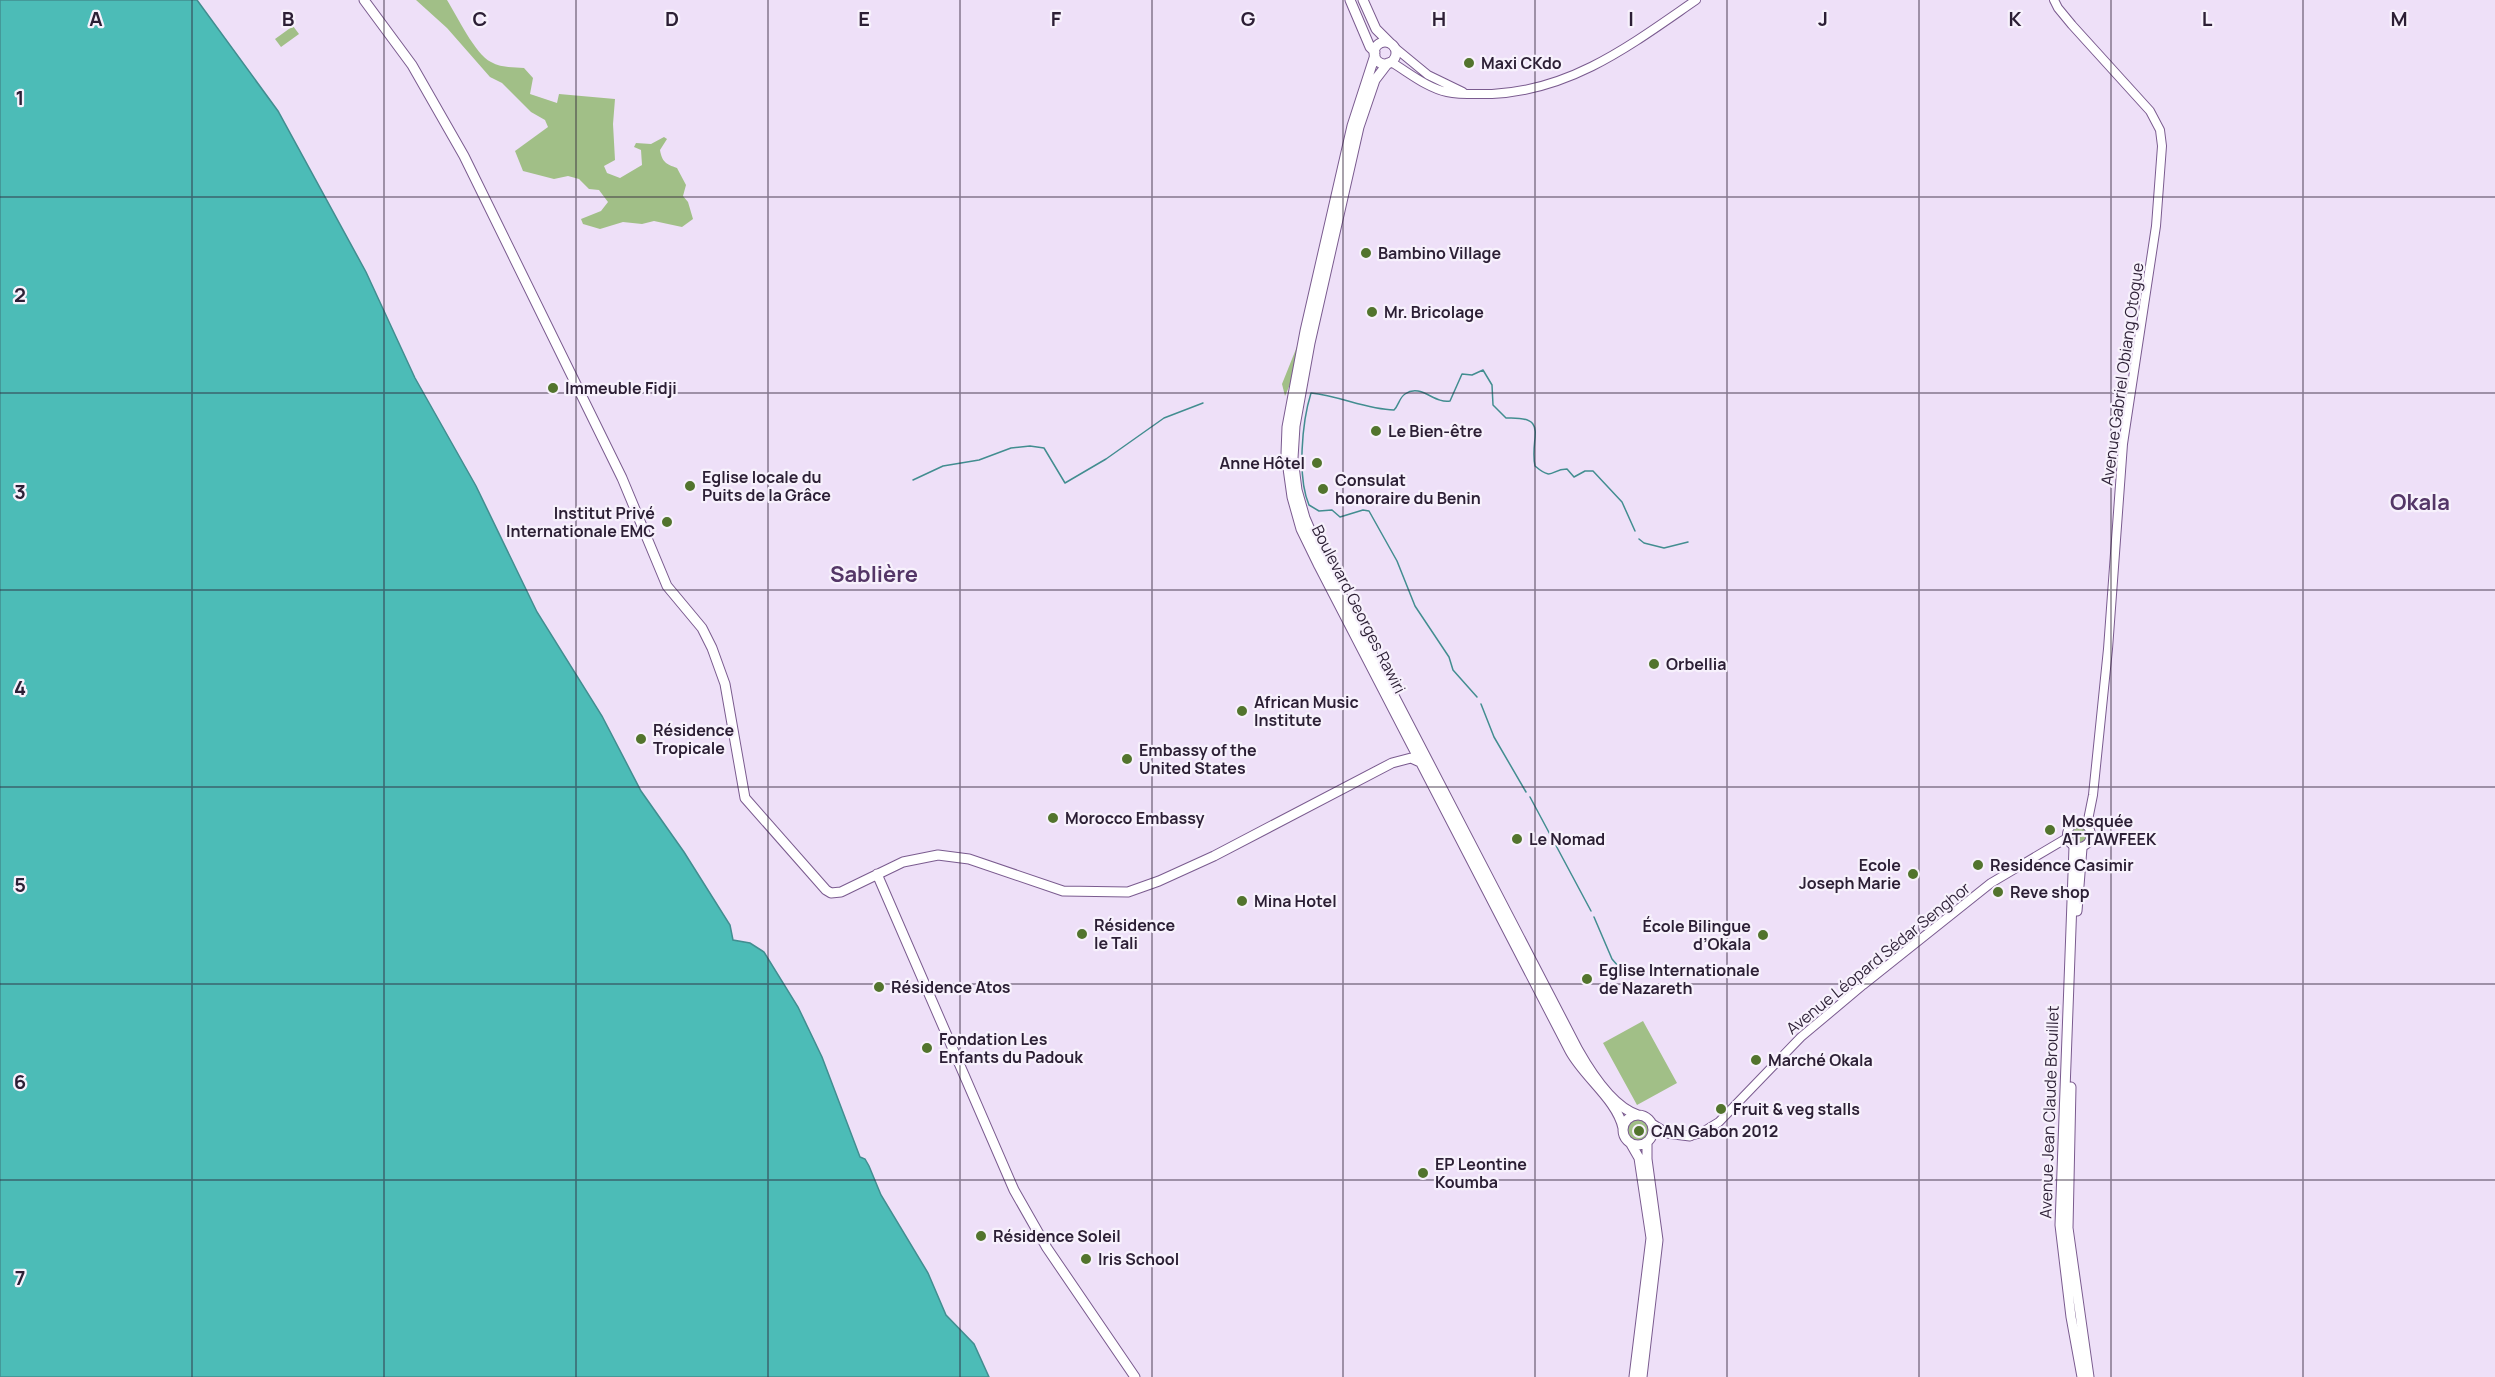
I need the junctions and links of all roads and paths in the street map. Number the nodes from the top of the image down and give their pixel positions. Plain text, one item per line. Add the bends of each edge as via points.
1 (364, 0) edge
2 (1350, 0) edge
3 (1363, 0) edge
4 (1696, 0) edge
5 (2055, 0) edge
6 (1392, 45) junction
7 (1375, 54) junction
8 (1389, 63) junction
9 (1464, 93) junction
10 (1410, 740) junction
11 (1402, 759) junction
12 (1422, 763) junction
13 (2087, 825) junction
14 (2067, 838) junction
15 (2078, 847) junction
16 (877, 874) junction
17 (1638, 1115) junction
18 (1652, 1124) junction
19 (1623, 1128) junction
20 (1690, 1136) junction
21 (1649, 1141) junction
22 (1631, 1144) junction
23 (1135, 1377) edge
24 (1634, 1377) edge
25 (1642, 1377) edge
26 (2082, 1377) edge
27 (2089, 1377) edge

1 - 16 main road via 412,65 464,156 622,478 668,586 702,628 712,648 725,684 745,798 826,890 841,892
2 - 7 main road
3 - 6 main road via 1376,29
4 - 9 street via 1610,57 1567,79 1527,91
5 - 13 street, Avenue Gabriel Obiang Otogue via 2072,25 2150,111 2160,130 2162,146 2152,257 2123,444 2108,649
6 - 7 main road via 1378,45
6 - 8 main road via 1396,55
6 - 9 street via 1428,75
7 - 8 main road via 1380,62
7 - 10 main road, Boulevard Georges Rawiri via 1353,119 1291,399 1286,454 1294,507 1306,540
8 - 9 street via 1439,90
8 - 17 main road, Boulevard Georges Rawiri via 1377,75 1361,118 1310,343 1293,439 1299,500 1321,555 1578,1050 1625,1109
10 - 11 main road via 1409,751
10 - 12 main road, Boulevard Georges Rawiri
11 - 12 main road via 1414,758
11 - 16 main road via 1185,870 1128,892 1063,891 948,855 912,859
12 - 19 main road, Boulevard Georges Rawiri via 1573,1056 1615,1109
13 - 14 street via 2074,824
13 - 15 street via 2092,838
14 - 15 street
14 - 20 street, Avenue Léopard Sédar Senghor via 1991,883 1811,1027 1719,1122
15 - 26 main road, Avenue Jean Claude Brouillet via 2060,1225
15 - 27 main road, Avenue Jean Claude Brouillet via 2068,1224
16 - 23 main road via 1014,1191 1047,1248
17 - 18 main road via 1647,1117
17 - 19 main road via 1628,1118
18 - 20 main road via 1666,1133
18 - 21 main road via 1654,1132
19 - 22 main road
20 - 21 main road
21 - 22 main road via 1639,1146
21 - 25 main road via 1647,1159 1658,1240
22 - 24 main road via 1639,1158 1651,1238

